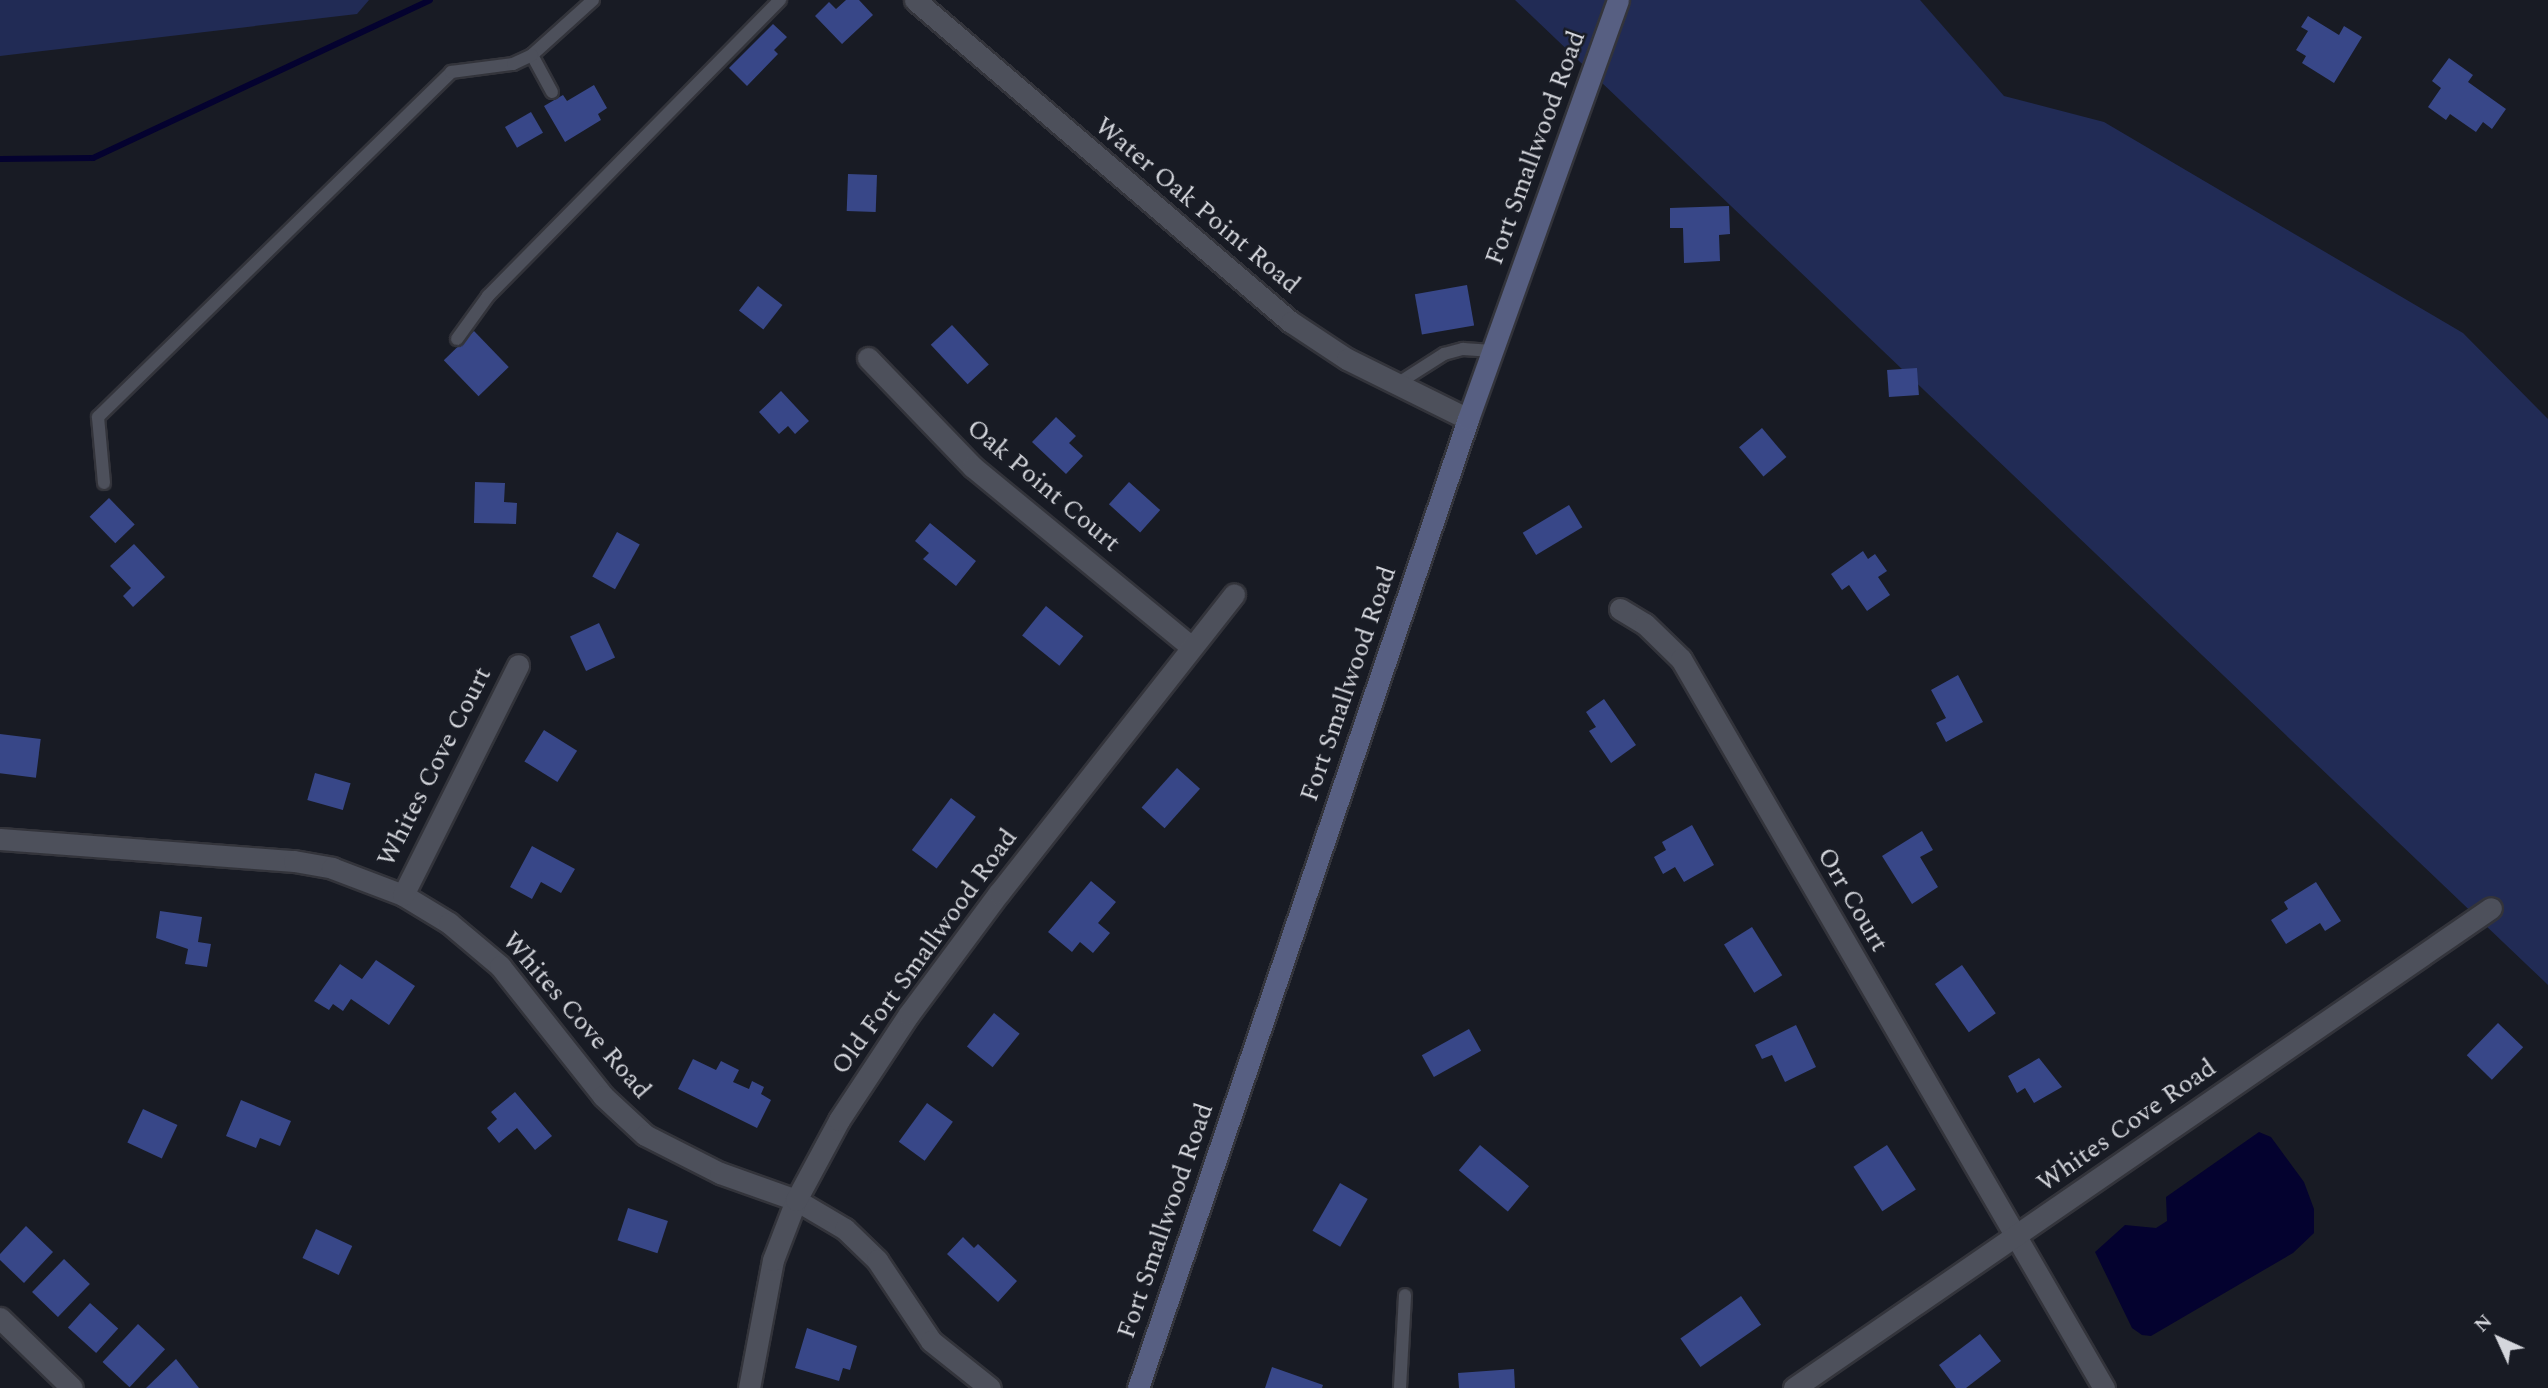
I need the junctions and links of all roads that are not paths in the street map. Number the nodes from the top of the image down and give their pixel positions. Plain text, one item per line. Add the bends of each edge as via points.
1 (593, 0) edge
2 (780, 0) edge
3 (915, 0) edge
4 (1618, 0) edge
5 (533, 55) junction
6 (552, 92) dead end
7 (457, 339) dead end
8 (1493, 351) junction
9 (869, 358) dead end
10 (1396, 384) junction
11 (1468, 419) junction
12 (104, 483) dead end
13 (1234, 594) dead end
14 (1620, 609) dead end
15 (1191, 646) junction
16 (518, 665) dead end
17 (0, 839) edge
18 (403, 895) junction
19 (2491, 908) dead end
20 (796, 1200) junction
21 (2017, 1237) junction
22 (1405, 1295) dead end
23 (0, 1318) edge
24 (72, 1388) edge
25 (750, 1388) edge
26 (990, 1388) edge
27 (1138, 1388) edge
28 (1399, 1388) edge
29 (1794, 1388) edge
30 (2104, 1388) edge

1 - 5 lane
2 - 7 lane via 488,296
3 - 10 street, Water Oak Point Road via 1291,322
4 - 8 main road, Fort Smallwood Road
5 - 6 lane
5 - 12 lane via 513,64 452,72 98,417
8 - 10 lane via 1462,349 1444,354
8 - 11 main road, Fort Smallwood Road
9 - 15 street, Oak Point Court via 973,467
10 - 11 street, Water Oak Point Road
11 - 27 main road, Fort Smallwood Road
13 - 15 street, Old Fort Smallwood Road
14 - 21 street, Orr Court via 1645,624 1681,659
15 - 20 street, Old Fort Smallwood Road via 909,1014 839,1121
16 - 18 street, Whites Cove Court
17 - 18 street, Whites Cove Road via 294,860 332,868
18 - 20 street, Whites Cove Road via 449,923 500,966 603,1096 645,1135 709,1168
19 - 21 street, Whites Cove Road
20 - 25 street, Old Fort Smallwood Road via 773,1260
20 - 26 street, Whites Cove Road via 862,1244 931,1341
21 - 29 street, Whites Cove Road
21 - 30 street, Orr Court
22 - 28 lane
23 - 24 street

